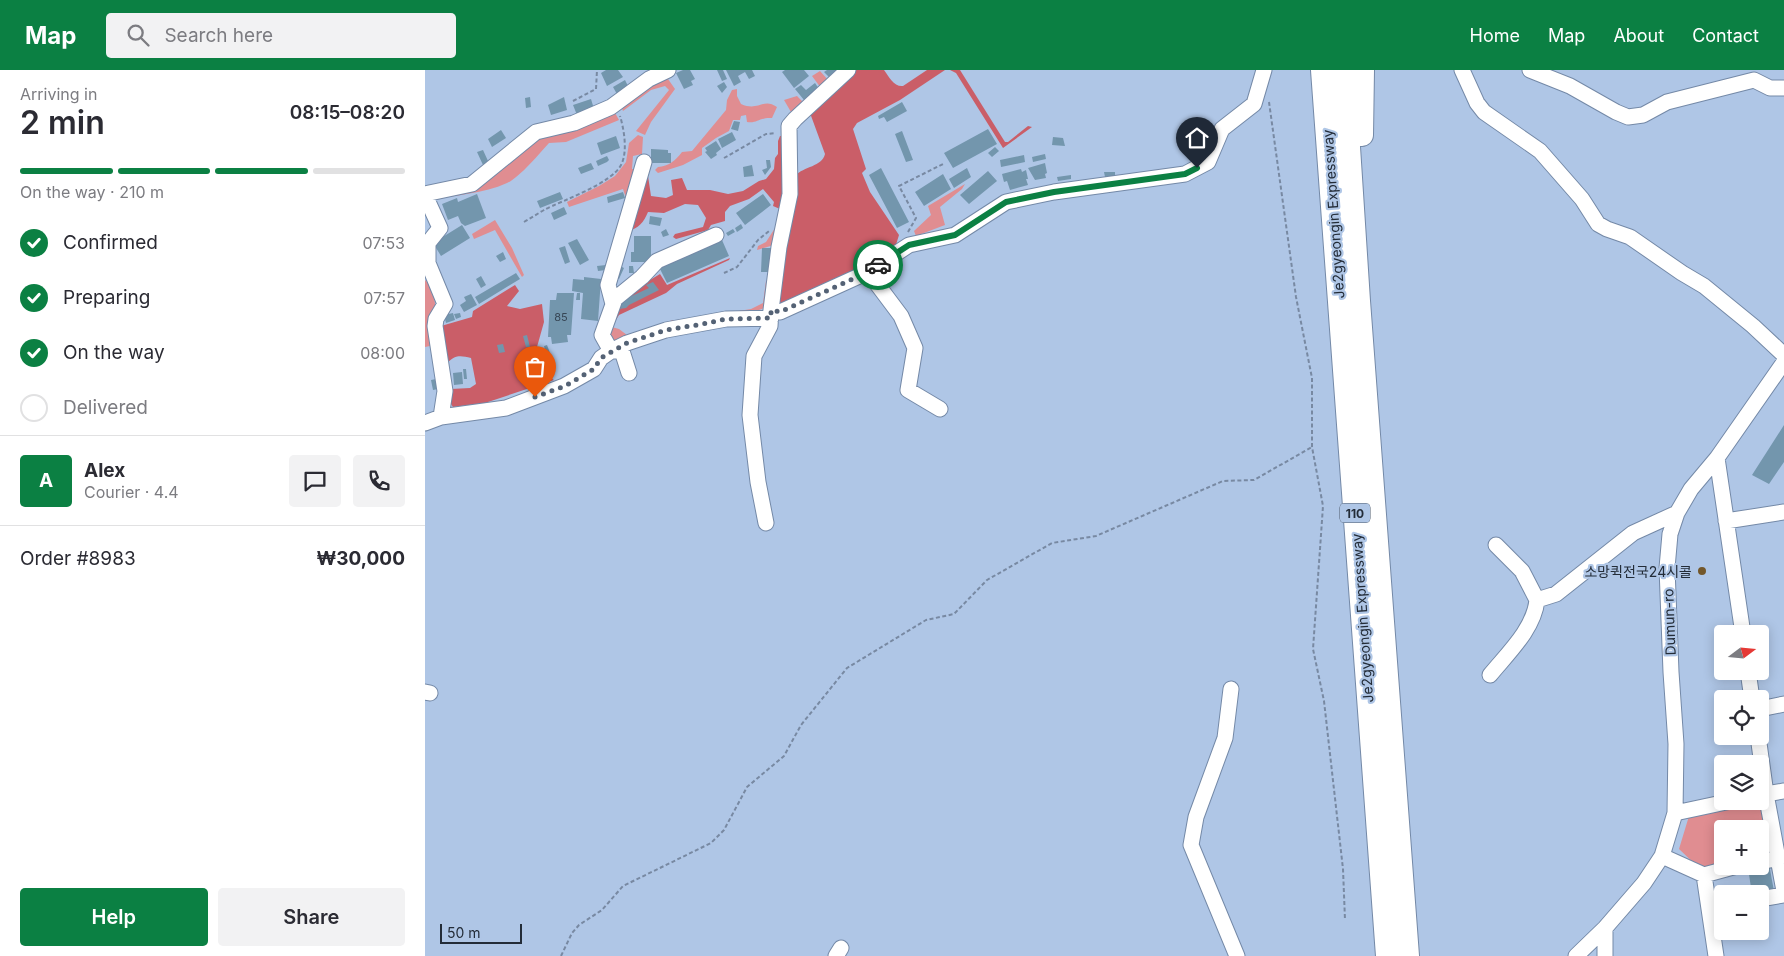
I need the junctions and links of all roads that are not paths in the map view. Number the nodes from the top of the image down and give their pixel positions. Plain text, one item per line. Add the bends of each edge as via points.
1 (669, 70) edge
2 (848, 70) edge
3 (1264, 70) edge
4 (1323, 70) edge
5 (1344, 70) edge
6 (1363, 70) edge
7 (1462, 70) edge
8 (1530, 70) edge
9 (1754, 75) edge
10 (1784, 88) edge
11 (644, 162) dead end
12 (425, 194) edge
13 (716, 234) dead end
14 (868, 272) junction
15 (1359, 301) junction
16 (613, 304) junction
17 (771, 314) junction
18 (611, 351) junction
19 (1784, 355) edge
20 (1784, 362) edge
21 (629, 373) dead end
22 (939, 409) dead end
23 (441, 417) junction
24 (425, 423) edge
25 (1717, 458) junction
26 (1784, 512) edge
27 (1677, 513) junction
28 (1726, 521) junction
29 (765, 523) dead end
30 (1496, 545) dead end
31 (1537, 600) junction
32 (1742, 625) edge
33 (1490, 675) dead end
34 (1231, 689) dead end
35 (1784, 704) edge
36 (1769, 706) edge
37 (1784, 791) edge
38 (1769, 794) edge
39 (1714, 805) edge
40 (1767, 810) edge
41 (1675, 813) junction
42 (1662, 856) junction
43 (1779, 858) junction
44 (1769, 860) edge
45 (1714, 872) edge
46 (1704, 875) junction
47 (1784, 891) edge
48 (1784, 895) edge
49 (1769, 898) edge
50 (1714, 902) edge
51 (1605, 928) junction
52 (1716, 940) edge
53 (1237, 956) edge
54 (1387, 956) edge
55 (1408, 956) edge
56 (1576, 956) edge
57 (1605, 956) edge
58 (1716, 956) edge

1 - 12 street via 649,79 616,104 574,123 536,132 472,184
2 - 17 street via 789,126 790,194 779,247
3 - 14 street via 1254,104 1222,129 1208,162 1185,174 1006,202 955,235 907,246
4 - 54 highway, Je2gyeongin Expressway / 110
5 - 15 highway, Je2gyeongin Expressway / 110
6 - 15 highway
7 - 19 street via 1484,112 1540,151 1582,199 1598,224 1630,237 1704,286
8 - 9 street via 1570,86 1628,117 1643,115 1667,102
9 - 10 street via 1770,88
11 - 16 street via 608,285
12 - 23 street via 440,228 428,244 428,263 445,304 435,326 445,391
13 - 16 street via 657,261 615,298
14 - 17 street
14 - 22 street via 901,316 915,348 908,390
15 - 55 highway, Je2gyeongin Expressway / 110
16 - 18 street via 602,335
17 - 18 street via 666,330
17 - 29 street via 770,326 754,356 750,416
18 - 21 street via 622,351
18 - 23 street via 594,369 565,386 506,408
20 - 25 street, Dumun-ro
23 - 24 street
25 - 27 street, Dumun-ro via 1691,489
25 - 28 street
26 - 28 street
27 - 31 street via 1633,533 1556,594
27 - 41 street, Dumun-ro via 1670,534 1667,568 1676,744
28 - 32 street
30 - 31 street via 1522,571
31 - 33 street via 1529,626
34 - 53 street via 1225,738 1196,817 1191,846
35 - 36 street
37 - 38 street
39 - 41 street
40 - 43 street
41 - 42 street, Dumun-ro
42 - 46 street
42 - 51 street, Dumun-ro via 1644,884
43 - 44 street
43 - 47 street
45 - 46 street
46 - 50 street
48 - 49 street
51 - 56 street, Dumun-ro
51 - 57 street
52 - 58 street

